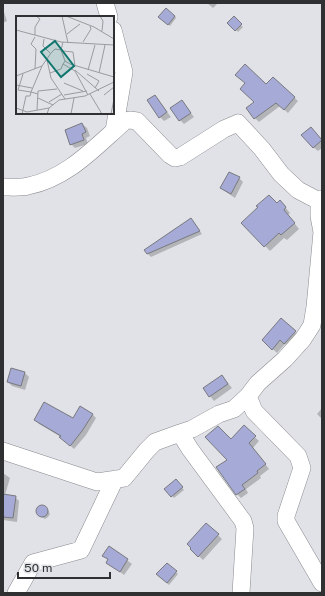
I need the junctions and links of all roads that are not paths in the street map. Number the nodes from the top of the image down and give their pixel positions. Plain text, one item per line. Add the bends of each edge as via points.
1 (105, 3) edge
2 (110, 16) edge
3 (114, 34) edge
4 (114, 131) junction
5 (3, 187) edge
6 (320, 200) edge
7 (322, 232) edge
8 (248, 396) junction
9 (180, 433) junction
10 (3, 452) edge
11 (114, 479) junction
12 (322, 583) edge
13 (16, 593) edge
14 (241, 593) edge

1 - 2 street
3 - 4 street via 124,72
4 - 5 street via 79,162 54,178 27,186
4 - 6 street via 125,121 137,121 175,158 224,128 238,123 298,190
6 - 7 street
7 - 8 street via 312,325 285,359 258,383
8 - 9 street via 234,409
8 - 12 street via 254,411 301,462 302,468 286,521
9 - 11 street via 155,442 124,478
9 - 14 street via 243,522 245,528
10 - 11 street via 97,482
11 - 13 street via 81,550 33,563

